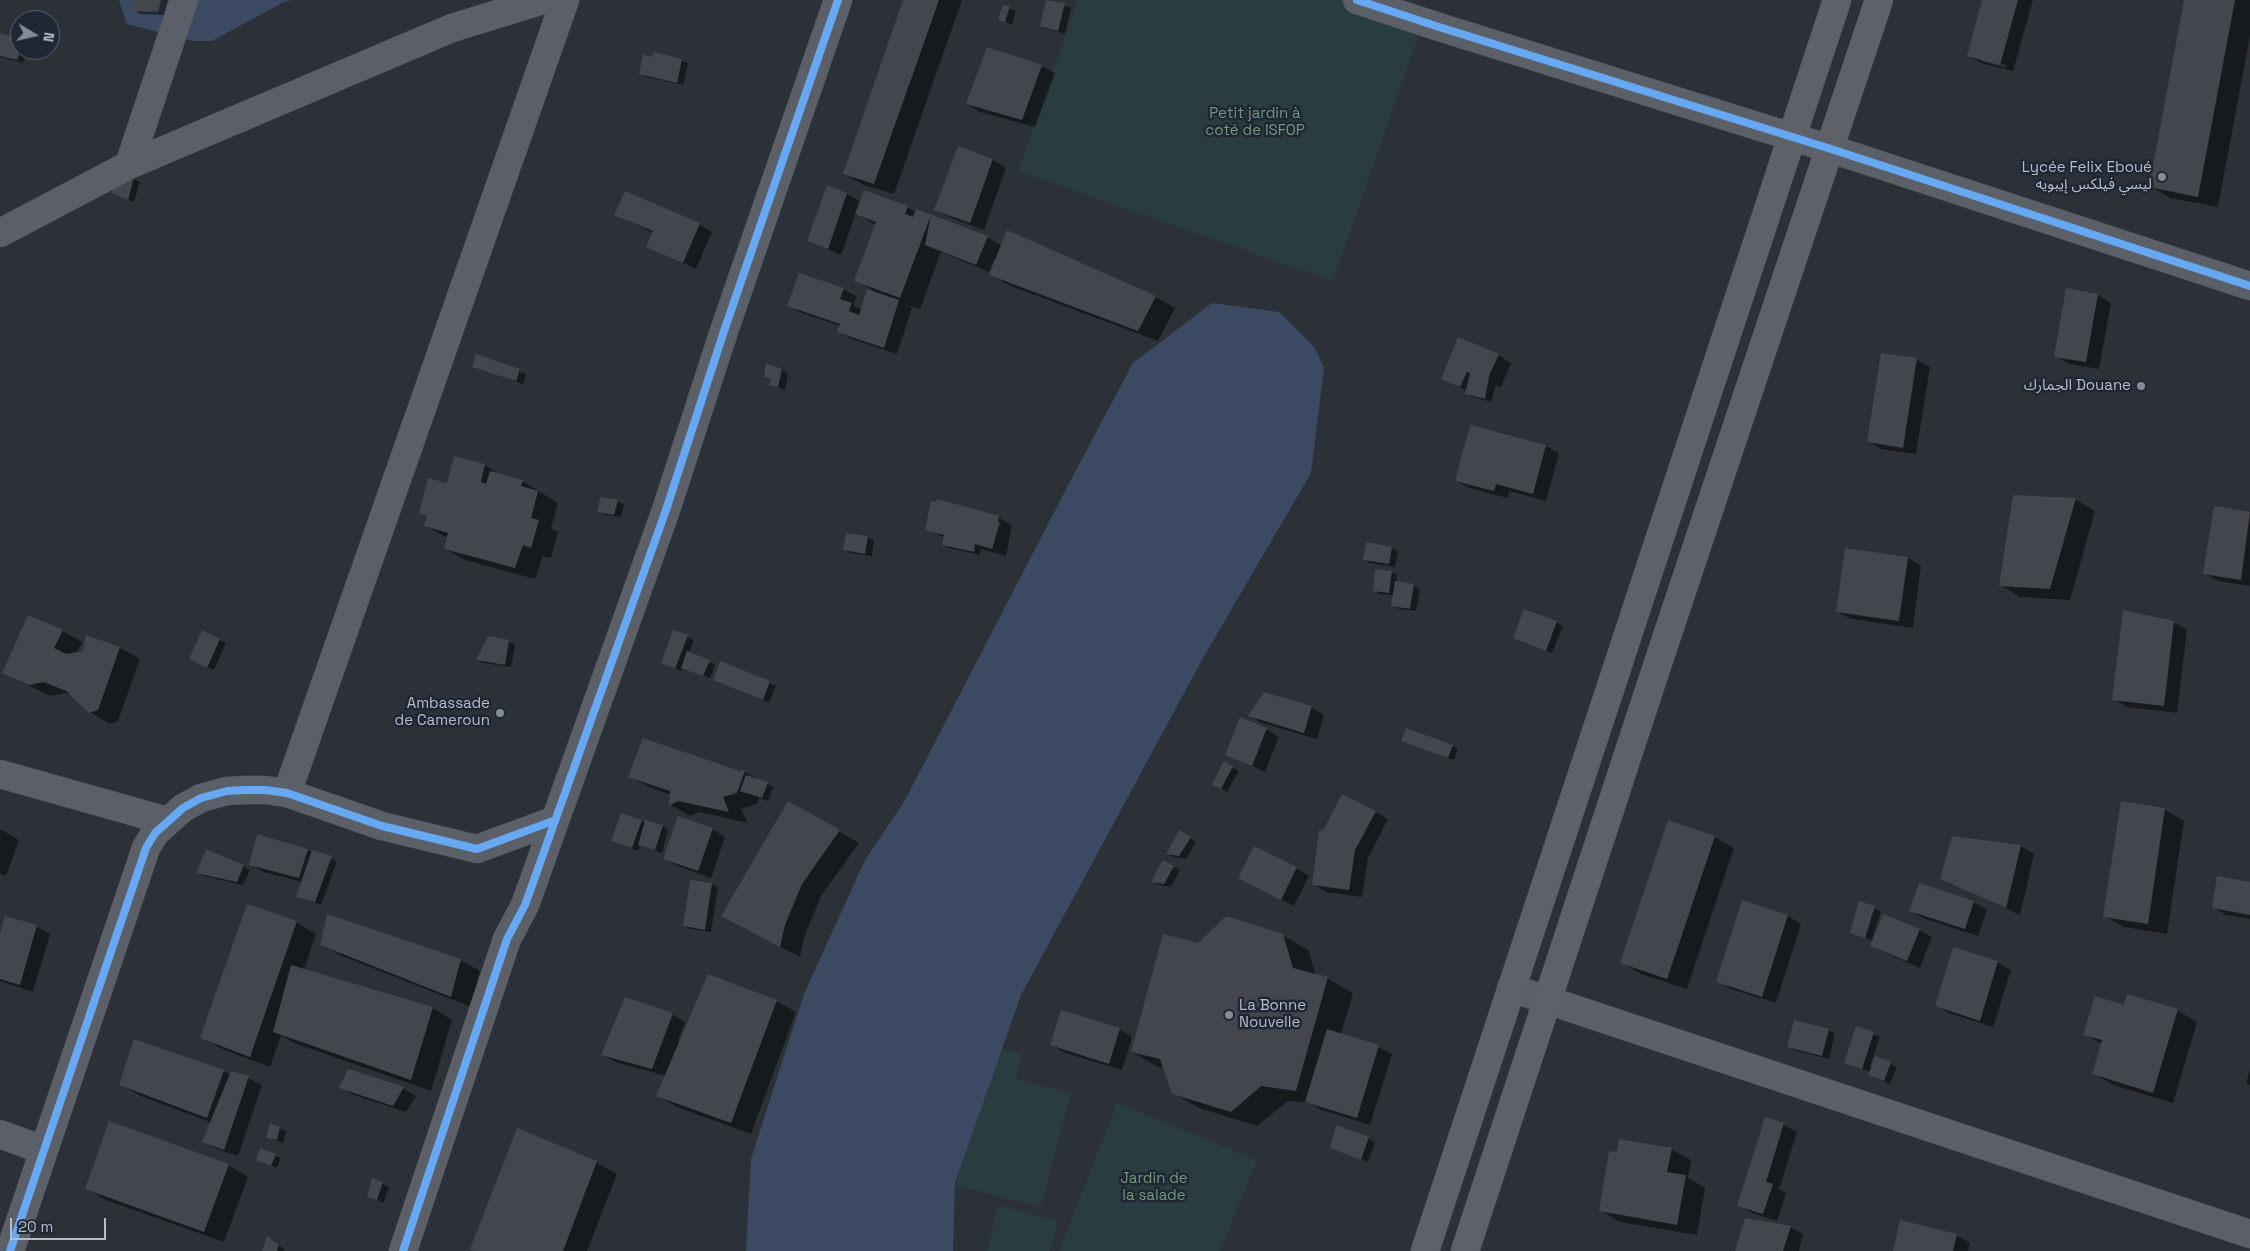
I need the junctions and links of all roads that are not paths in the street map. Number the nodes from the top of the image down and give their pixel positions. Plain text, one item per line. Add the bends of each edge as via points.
1 (184, 0) edge
2 (543, 0) edge
3 (565, 0) edge
4 (838, 0) edge
5 (1357, 0) edge
6 (1837, 0) edge
7 (1879, 0) edge
8 (1791, 137) junction
9 (1830, 149) junction
10 (129, 165) junction
11 (0, 234) edge
12 (2250, 286) edge
13 (0, 774) edge
14 (287, 793) junction
15 (167, 821) junction
16 (554, 821) junction
17 (1511, 988) junction
18 (1547, 1000) junction
19 (0, 1134) edge
20 (43, 1150) junction
21 (2250, 1234) edge
22 (10, 1251) edge
23 (403, 1251) edge
24 (1425, 1251) edge
25 (1465, 1251) edge

1 - 10 street
2 - 10 street via 452,28
3 - 14 street
4 - 16 street via 666,510
5 - 8 street
6 - 8 main road
7 - 9 main road
8 - 9 street
8 - 17 main road
9 - 12 street
9 - 18 main road
10 - 11 street
13 - 15 street
14 - 15 street via 227,791 201,798
14 - 16 street via 382,826 477,849
15 - 20 street via 146,848
16 - 23 street via 524,905 507,939
17 - 18 street
17 - 24 main road
18 - 21 street
18 - 25 main road
19 - 20 street
20 - 22 street

